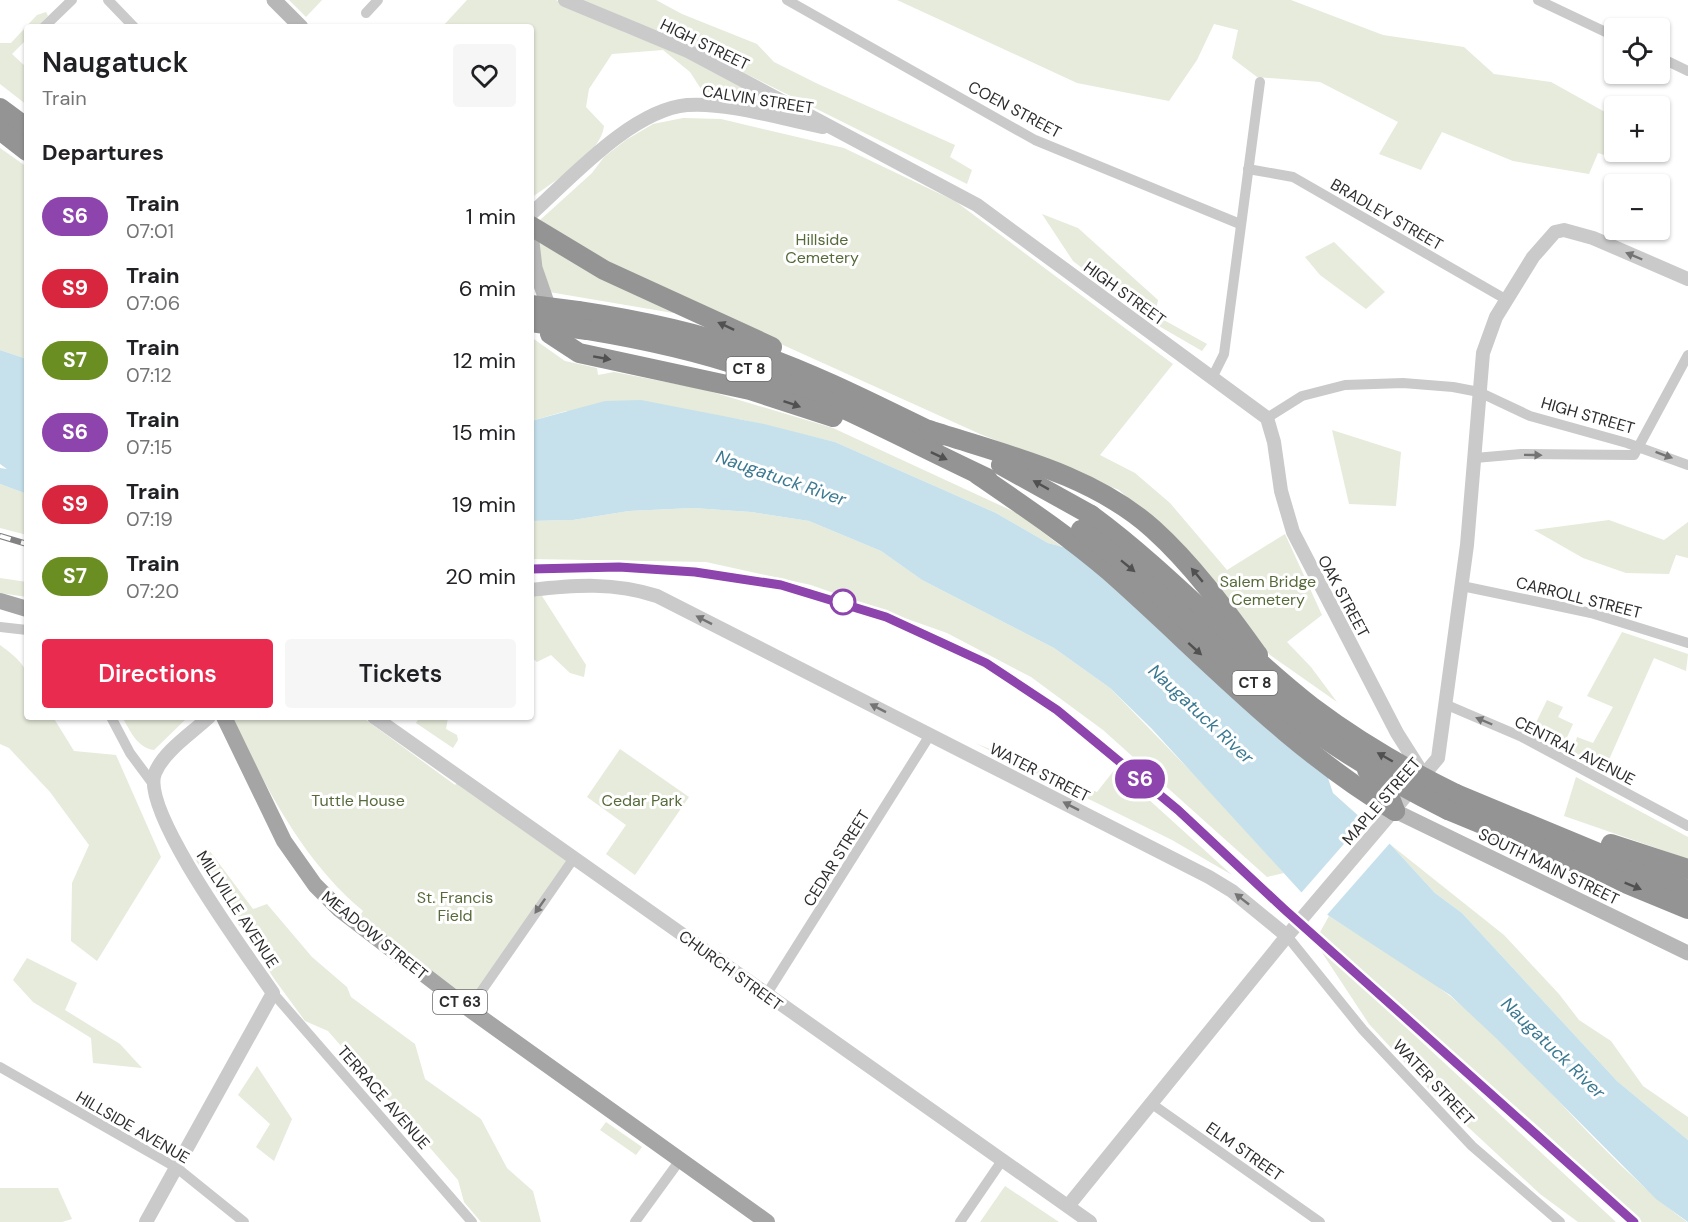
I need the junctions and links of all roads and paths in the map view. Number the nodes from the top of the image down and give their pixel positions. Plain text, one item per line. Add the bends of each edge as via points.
1 (72, 0) edge
2 (108, 0) edge
3 (274, 0) edge
4 (378, 0) edge
5 (565, 0) edge
6 (788, 0) edge
7 (1538, 0) edge
8 (366, 13) dead end
9 (47, 24) edge
10 (131, 24) edge
11 (298, 24) edge
12 (1604, 31) edge
13 (1670, 62) edge
14 (1688, 71) edge
15 (1260, 82) dead end
16 (0, 108) edge
17 (24, 126) edge
18 (837, 129) junction
19 (0, 130) edge
20 (24, 149) edge
21 (1248, 169) junction
22 (534, 211) edge
23 (1240, 224) junction
24 (534, 228) edge
25 (534, 259) edge
26 (1688, 279) edge
27 (534, 300) edge
28 (1507, 300) junction
29 (534, 305) edge
30 (534, 322) edge
31 (550, 334) junction
32 (1688, 355) edge
33 (1212, 378) junction
34 (1479, 392) junction
35 (871, 403) junction
36 (1267, 418) junction
37 (929, 430) junction
38 (902, 438) junction
39 (1640, 447) junction
40 (1475, 458) junction
41 (1688, 465) edge
42 (1082, 529) junction
43 (1462, 586) junction
44 (534, 590) edge
45 (0, 601) edge
46 (24, 606) edge
47 (0, 627) edge
48 (24, 630) edge
49 (1688, 643) edge
50 (1447, 705) junction
51 (113, 720) edge
52 (206, 720) edge
53 (225, 720) edge
54 (378, 720) edge
55 (930, 735) junction
56 (1425, 777) junction
57 (153, 784) junction
58 (1452, 802) junction
59 (1395, 811) junction
60 (1688, 826) edge
61 (574, 858) junction
62 (1688, 869) edge
63 (1688, 890) edge
64 (1688, 911) edge
65 (1287, 936) junction
66 (1688, 953) edge
67 (273, 993) junction
68 (766, 995) junction
69 (469, 1009) junction
70 (0, 1067) edge
71 (1152, 1104) junction
72 (680, 1160) junction
73 (1001, 1162) junction
74 (177, 1168) junction
75 (1068, 1206) junction
76 (146, 1222) edge
77 (244, 1222) edge
78 (472, 1222) edge
79 (635, 1222) edge
80 (767, 1222) edge
81 (960, 1222) edge
82 (1090, 1222) edge
83 (1320, 1222) edge
84 (1560, 1222) edge

1 - 9 street
2 - 10 street
3 - 11 main road
4 - 8 street
5 - 18 street, HIGH STREET via 688,51
6 - 23 street, COEN STREET via 1035,140
7 - 12 street
13 - 14 street
15 - 21 street
16 - 17 highway
18 - 22 street, CALVIN STREET via 719,106 673,107 640,120 622,133
18 - 33 street, HIGH STREET via 977,205
19 - 20 highway
21 - 23 street
21 - 28 street, BRADLEY STREET via 1293,177
23 - 33 street via 1224,354
35 -> 24 highway via 779,350 604,270
25 - 31 main road via 553,319
26 -> 28 street, MAPLE STREET via 1593,238 1564,230 1555,232 1533,257
27 - 31 main road
28 - 34 street, MAPLE STREET via 1496,317 1483,353
29 - 35 highway, CT 8, bridge via 629,319 712,339 793,367
30 - 38 highway, CT 8, bridge via 667,345 747,369
31 -> 38 highway via 579,353 750,390
32 - 39 street
33 - 36 street, HIGH STREET
34 - 36 street, HIGH STREET via 1420,384 1345,385 1302,396
34 - 39 street, HIGH STREET via 1530,416
34 - 40 street, MAPLE STREET
35 - 37 highway, CT 8
36 - 56 street, OAK STREET via 1293,532 1397,733
42 -> 37 highway, CT 8 via 1026,477
59 -> 37 highway via 1386,788 1293,698 1198,576 1152,528 1076,481
38 -> 42 highway, CT 8
40 -> 39 street via 1521,454 1630,456
39 -> 41 street, HIGH STREET
40 - 43 street, MAPLE STREET
42 - 58 highway, CT 8, bridge via 1154,565 1311,706
42 -> 59 highway via 1284,731 1336,774
43 - 49 street, CARROLL STREET via 1591,613
43 - 50 street, MAPLE STREET
55 -> 44 street, WATER STREET via 657,596 628,586
45 - 46 main road
47 - 48 street
50 - 56 street, MAPLE STREET via 1441,752
60 -> 50 street, CENTRAL AVENUE via 1522,737
51 - 57 street
52 - 57 street via 160,764
53 - 69 main road, MEADOW STREET / CT 63 via 284,841 315,885 355,923
54 - 61 street, CHURCH STREET
65 -> 55 street, WATER STREET via 1209,877
55 - 68 street, CEDAR STREET
56 - 59 street, MAPLE STREET
57 - 67 street, MILLVILLE AVENUE via 160,813 194,875
58 - 62 highway
58 - 63 highway, CT 8
58 -> 64 highway, CT 8
59 - 65 street, MAPLE STREET
59 - 66 main road, SOUTH MAIN STREET
61 - 68 street, CHURCH STREET
61 -> 69 street
65 - 71 street, MAPLE STREET
65 - 84 street, WATER STREET via 1363,1030 1472,1146
67 - 74 street, MILLVILLE AVENUE
67 - 78 street, TERRACE AVENUE
68 - 73 street, CHURCH STREET
69 - 72 main road, MEADOW STREET / CT 63
70 - 74 street, HILLSIDE AVENUE
71 - 75 street, MAPLE STREET
71 - 83 street, ELM STREET
72 - 79 street
72 - 80 main road, MEADOW STREET / CT 63
73 - 75 street, CHURCH STREET
73 - 81 street
74 - 76 street, MILLVILLE AVENUE
74 - 77 street, HILLSIDE AVENUE
75 - 82 street, CHURCH STREET

